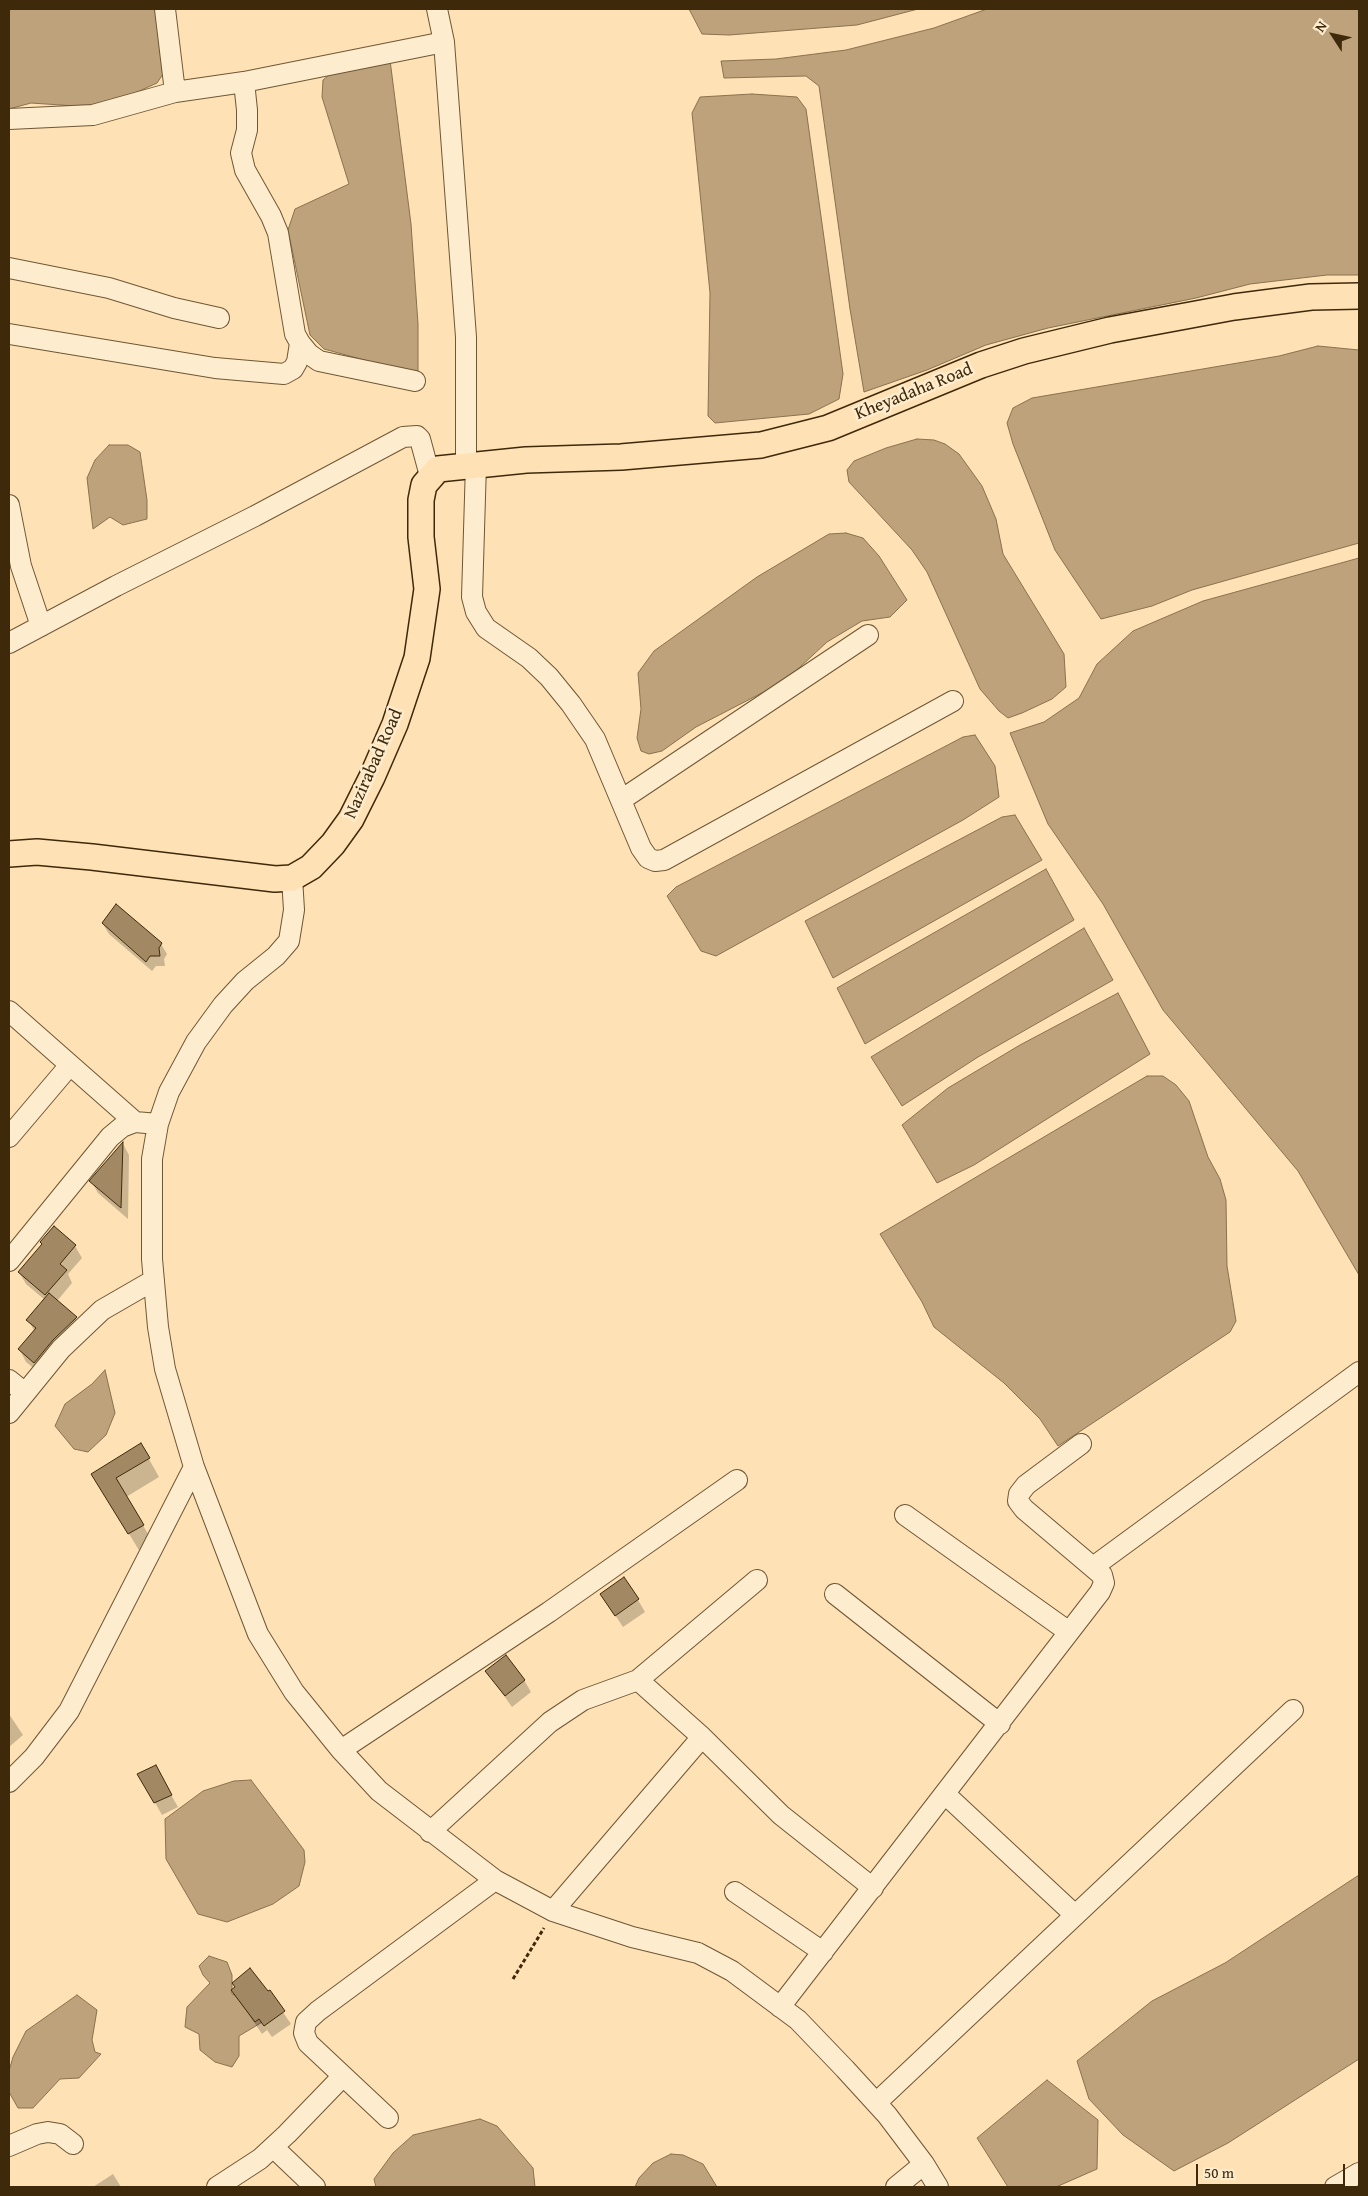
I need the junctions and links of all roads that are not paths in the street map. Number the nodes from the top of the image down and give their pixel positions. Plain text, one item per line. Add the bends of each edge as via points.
1 (165, 9) edge
2 (436, 9) edge
3 (444, 42) junction
4 (244, 82) junction
5 (175, 92) junction
6 (9, 119) edge
7 (9, 268) edge
8 (1359, 296) edge
9 (219, 318) dead end
10 (9, 334) edge
11 (300, 343) junction
12 (415, 381) dead end
13 (453, 468) junction
14 (9, 505) edge
15 (40, 626) junction
16 (868, 635) dead end
17 (9, 643) edge
18 (953, 701) dead end
19 (621, 800) junction
20 (9, 854) edge
21 (292, 878) junction
22 (9, 1011) edge
23 (70, 1065) junction
24 (135, 1122) junction
25 (158, 1124) junction
26 (9, 1137) edge
27 (9, 1261) edge
28 (154, 1280) junction
29 (1359, 1372) edge
30 (9, 1380) edge
31 (26, 1393) junction
32 (9, 1413) edge
33 (1081, 1444) dead end
34 (194, 1466) junction
35 (738, 1480) dead end
36 (905, 1514) dead end
37 (1094, 1567) junction
38 (757, 1580) dead end
39 (835, 1594) dead end
40 (1069, 1632) junction
41 (638, 1680) junction
42 (1293, 1710) dead end
43 (1000, 1724) junction
44 (702, 1737) junction
45 (340, 1750) junction
46 (9, 1782) edge
47 (945, 1794) junction
48 (430, 1832) junction
49 (495, 1880) junction
50 (873, 1888) junction
51 (734, 1892) dead end
52 (553, 1912) junction
53 (1075, 1915) junction
54 (823, 1952) junction
55 (780, 2007) junction
56 (343, 2076) junction
57 (876, 2103) junction
58 (388, 2118) dead end
59 (73, 2144) dead end
60 (9, 2146) edge
61 (273, 2147) junction
62 (924, 2164) junction
63 (1359, 2173) edge
64 (216, 2187) edge
65 (315, 2187) edge
66 (896, 2187) edge
67 (938, 2187) edge
68 (1335, 2187) edge

1 - 5 street
2 - 3 street
3 - 4 street
3 - 13 street via 466,337
4 - 5 street
4 - 11 street via 247,130 242,153 245,170 278,233 295,334
5 - 6 street via 93,115
7 - 9 street via 109,288
8 - 13 main road, Kheyadaha Road via 1311,297 1234,307 1110,330 1024,351 981,365 828,428 761,444
10 - 11 street via 215,368 284,374 297,362
11 - 12 street via 319,361
13 - 15 street via 417,436 403,437
13 - 19 street via 476,612 486,628 529,658 571,704 595,739
13 - 21 main road, Nazirabad Road via 424,485 421,538 427,589 423,626 417,658 395,724 351,818 311,867
14 - 15 street via 21,566
15 - 17 street
16 - 19 street
18 - 19 street via 664,860 655,862 648,858
20 - 21 main road via 37,852 241,876
21 - 25 street via 293,920 288,941 222,1005 196,1042 169,1092
22 - 23 street
23 - 24 street
23 - 26 street
24 - 25 street
24 - 27 street via 110,1137
25 - 28 street via 152,1176
28 - 31 street via 102,1310 61,1349
28 - 34 street via 165,1369
29 - 37 street
30 - 31 street
31 - 32 street
33 - 37 street via 1026,1485 1018,1501
34 - 45 street via 258,1634 294,1692
34 - 46 street via 69,1711 34,1757
35 - 45 street via 549,1612
36 - 40 street
37 - 40 street via 1102,1575 1104,1583
38 - 41 street
39 - 43 street
40 - 43 street
41 - 44 street
41 - 48 street via 582,1700 564,1711
42 - 53 street
43 - 47 street
44 - 50 street via 792,1825
44 - 52 street
45 - 48 street via 379,1791
47 - 50 street
47 - 53 street
48 - 49 street
49 - 52 street
49 - 56 street via 306,2022 304,2033 308,2043
50 - 54 street
51 - 54 street
52 - 55 street via 632,1937 698,1953 732,1971
53 - 57 street
54 - 55 street
55 - 57 street via 798,2020
56 - 58 street
56 - 61 street
57 - 62 street
59 - 60 street via 60,2134 48,2132
61 - 64 street
61 - 65 street
62 - 66 street
62 - 67 street
63 - 68 street

